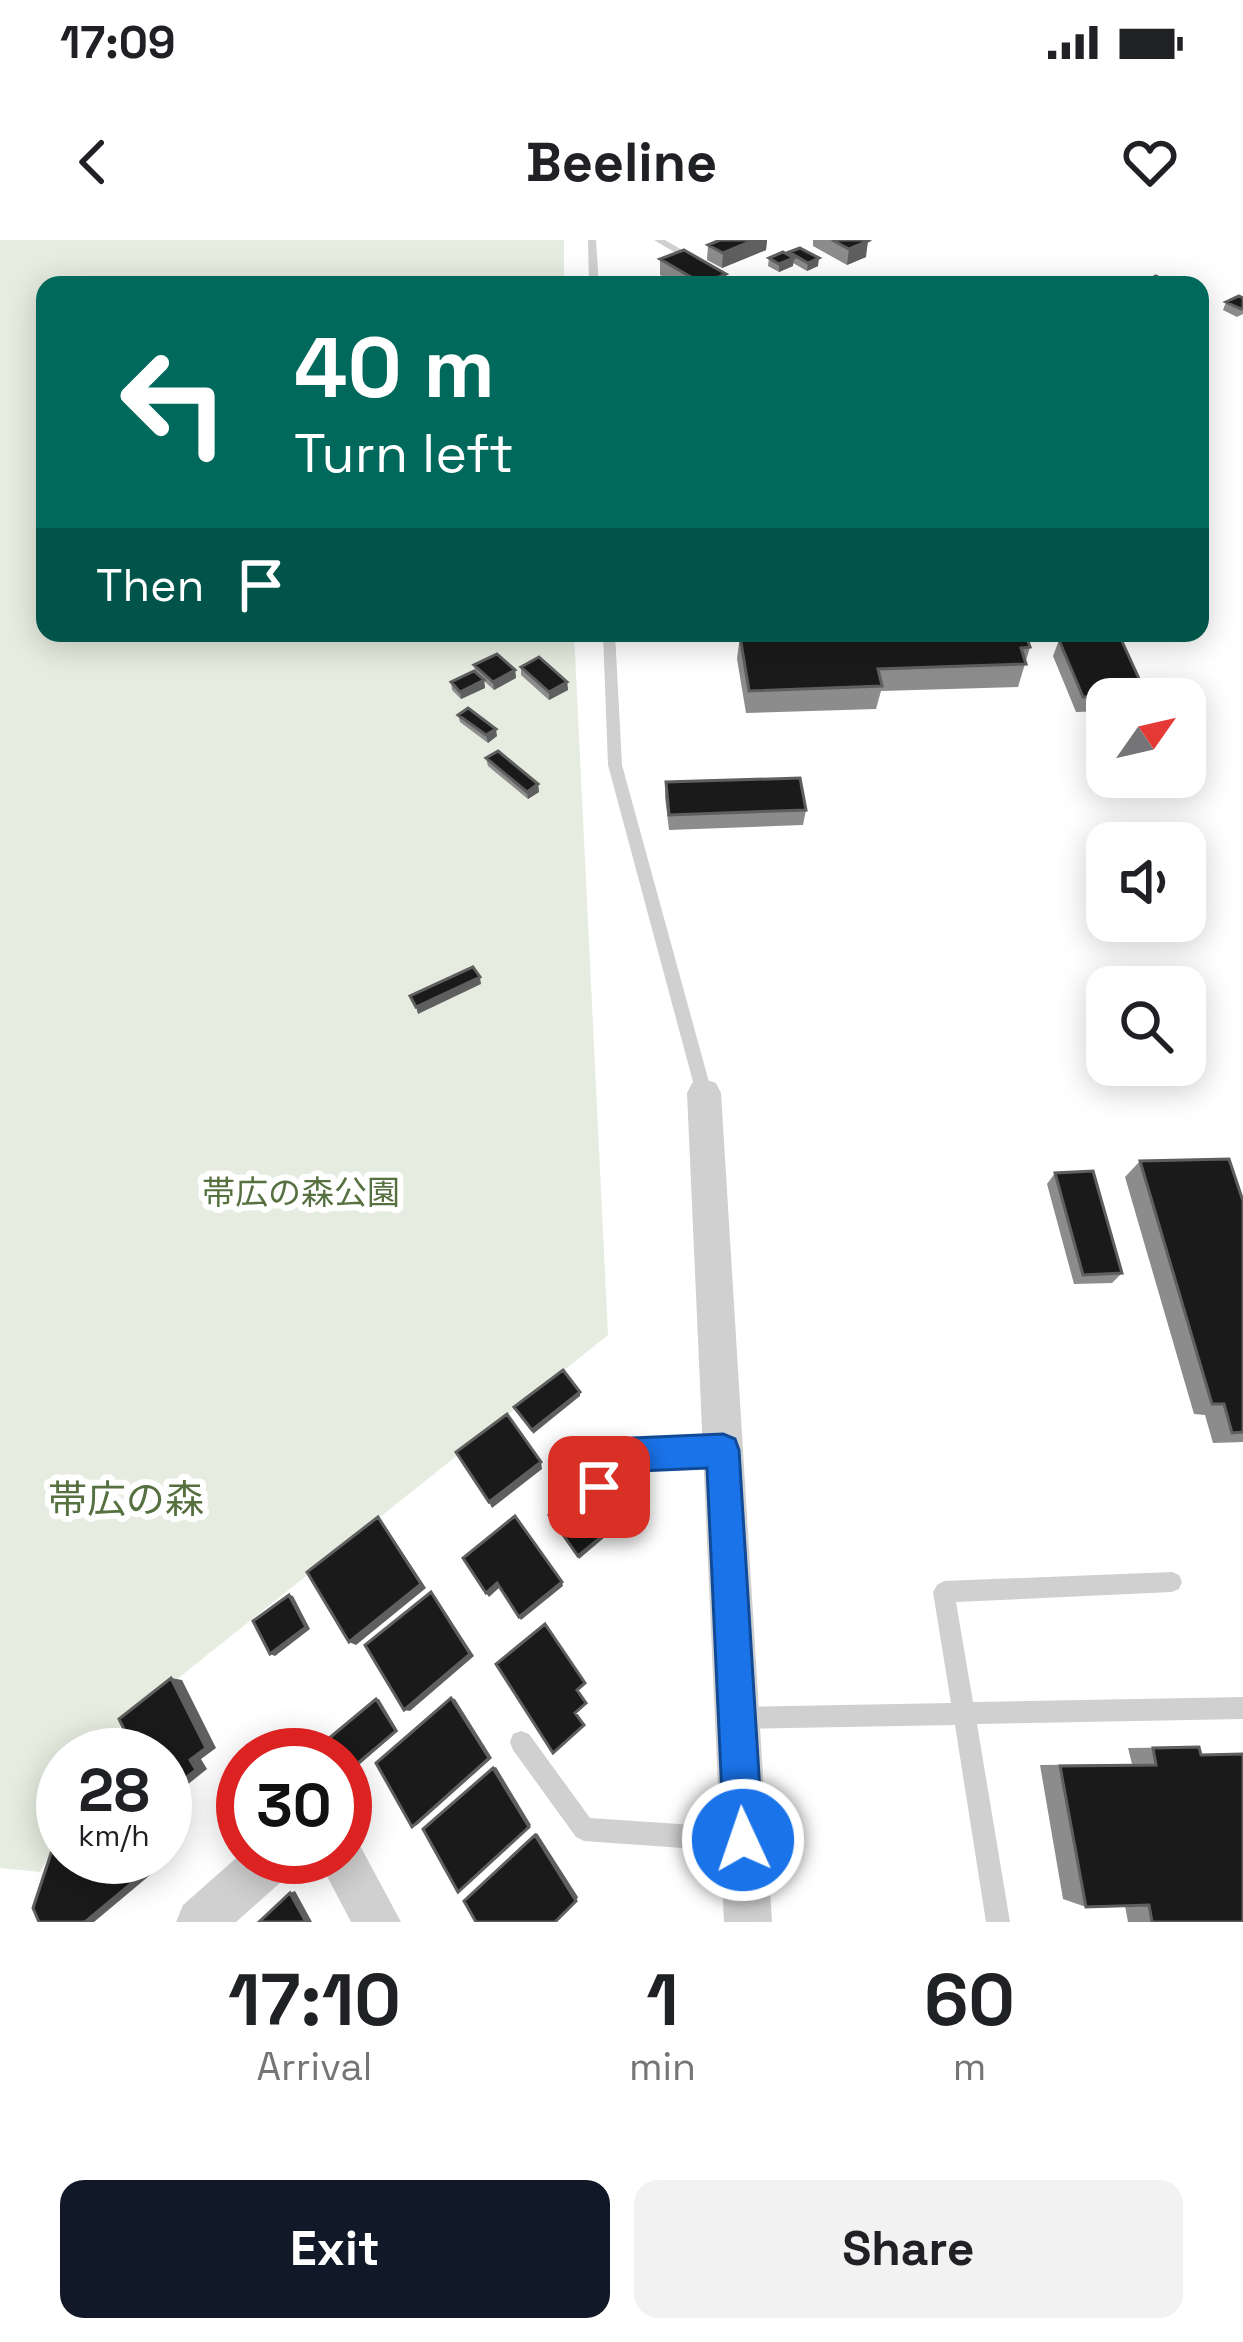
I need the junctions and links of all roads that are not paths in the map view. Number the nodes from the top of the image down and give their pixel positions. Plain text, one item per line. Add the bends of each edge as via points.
1 (592, 240) edge
2 (658, 240) edge
3 (709, 253) edge
4 (692, 260) junction
5 (594, 276) edge
6 (721, 276) edge
7 (609, 642) edge
8 (704, 1094) joint
9 (723, 1450) junction
10 (566, 1519) edge
11 (1172, 1582) dead end
12 (1243, 1708) edge
13 (964, 1713) junction
14 (736, 1718) junction
15 (521, 1742) dead end
16 (743, 1840) junction
17 (243, 1884) edge
18 (355, 1884) edge
19 (200, 1922) edge
20 (377, 1922) edge
21 (748, 1922) edge
22 (998, 1922) edge

1 - 5 lane
2 - 4 lane
3 - 4 lane
4 - 6 lane
7 - 8 lane via 615,765
8 - 9 street
9 - 10 lane via 632,1455
9 - 14 street
11 - 13 lane via 944,1592
12 - 13 lane
13 - 14 lane
13 - 22 lane
14 - 16 street
15 - 16 lane via 584,1829
16 - 21 street
17 - 19 street
18 - 20 street

